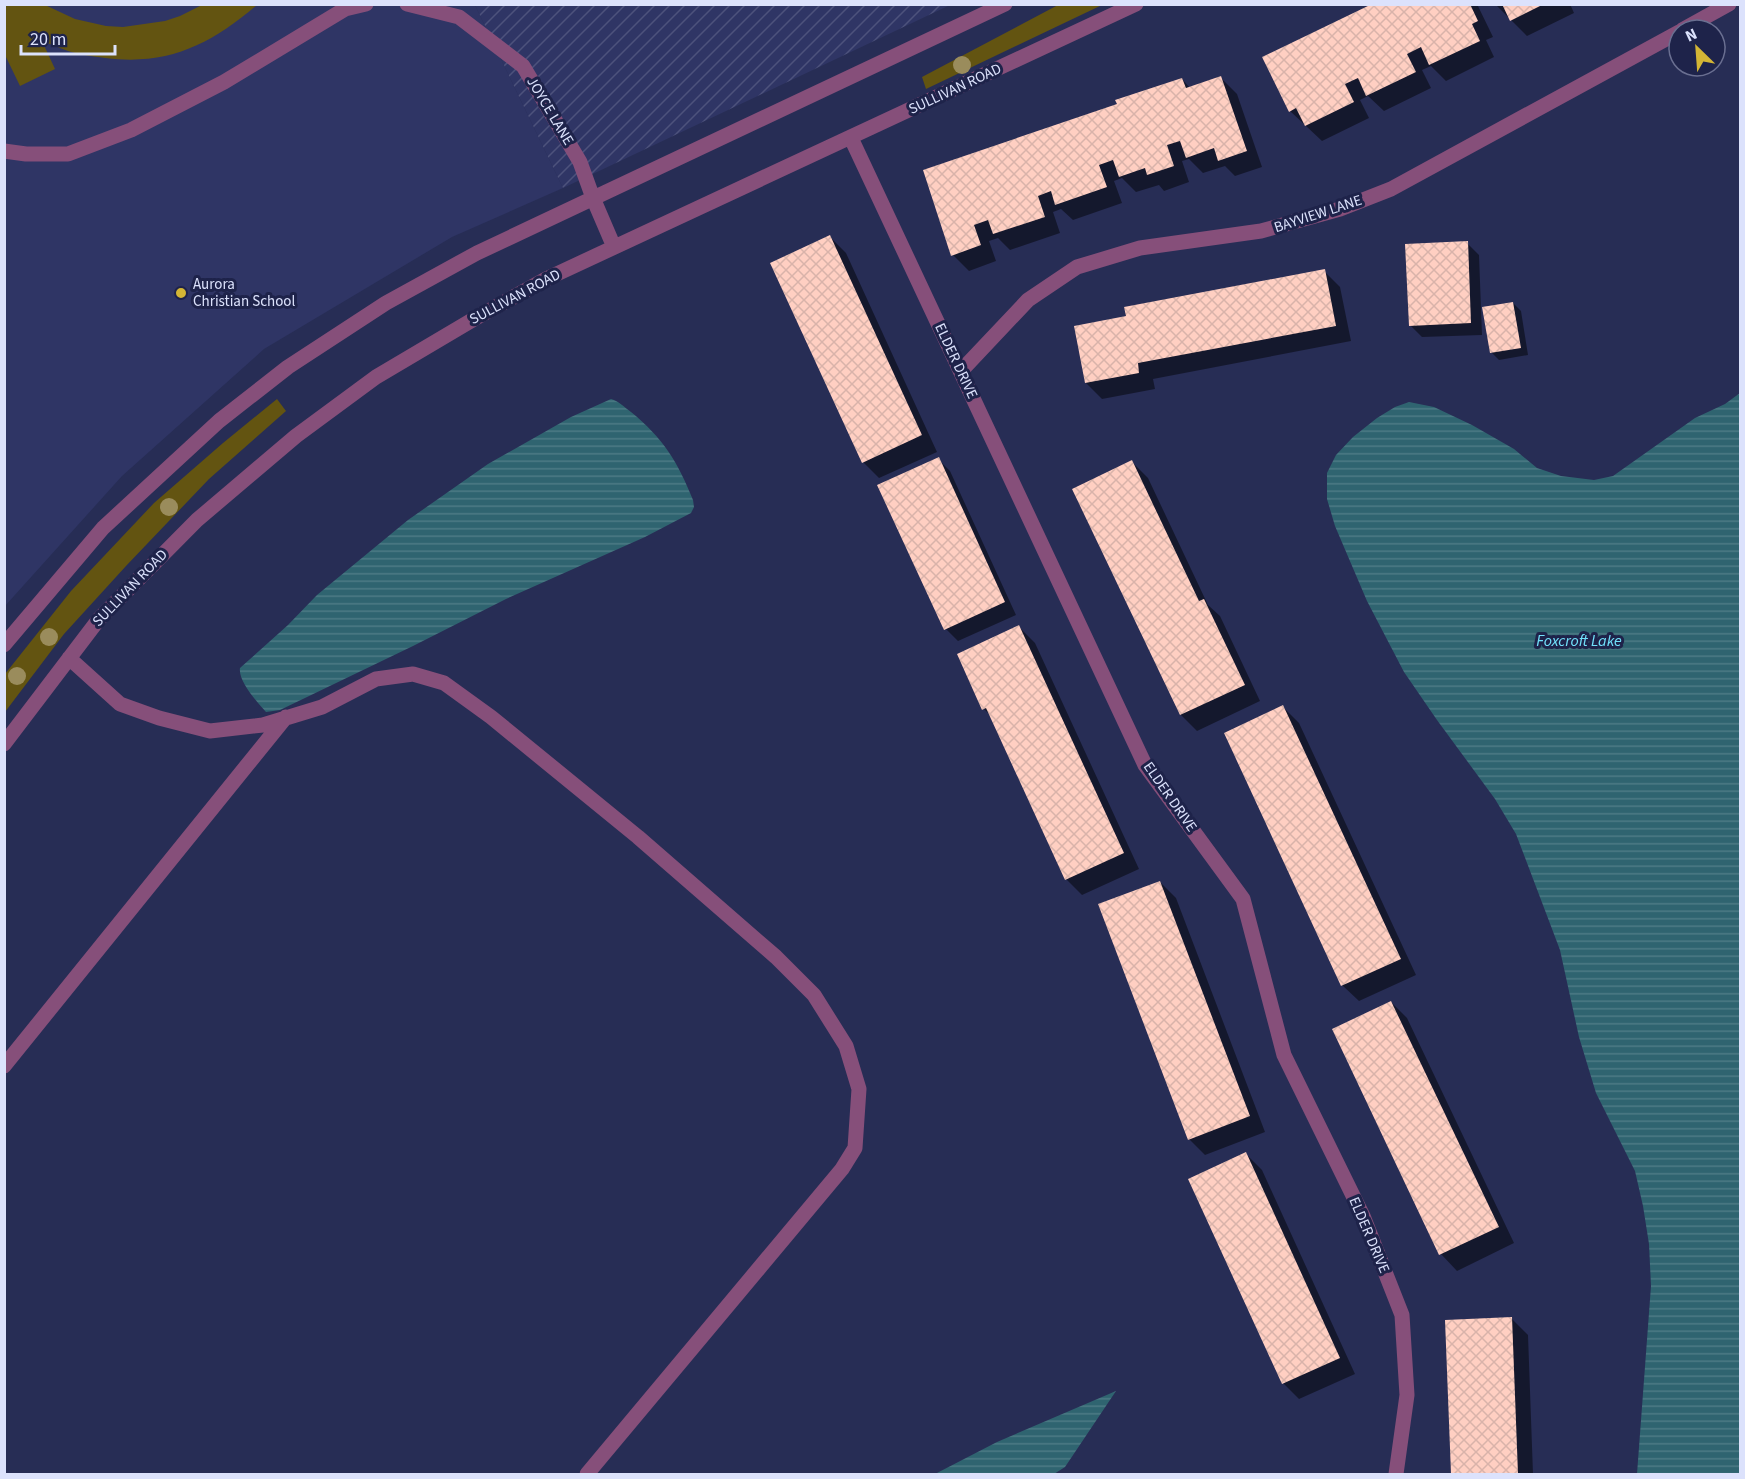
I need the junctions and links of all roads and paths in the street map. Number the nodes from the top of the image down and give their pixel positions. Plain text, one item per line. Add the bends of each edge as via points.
1 (366, 4) edge
2 (407, 4) edge
3 (1005, 4) edge
4 (1136, 4) edge
5 (1729, 4) edge
6 (1704, 18) edge
7 (1667, 39) edge
8 (851, 138) junction
9 (4, 151) edge
10 (593, 198) junction
11 (614, 247) junction
12 (961, 371) junction
13 (4, 645) edge
14 (69, 658) junction
15 (286, 717) junction
16 (4, 744) edge
17 (4, 1066) edge
18 (586, 1474) edge
19 (1396, 1474) edge

1 - 9 street via 345,9 224,82 131,130 68,154
2 - 10 street, JOYCE LANE via 459,17 523,66 580,162
3 - 10 street
4 - 8 street, SULLIVAN ROAD
5 - 6 street, BAYVIEW LANE
7 - 12 street, BAYVIEW LANE via 1391,189 1340,209 1261,231 1140,248 1077,267 1028,300
8 - 11 street, SULLIVAN ROAD
8 - 12 street, ELDER DRIVE
10 - 11 street, JOYCE LANE
10 - 13 street via 477,253 386,303 280,374 219,421 103,528
11 - 14 street, SULLIVAN ROAD via 454,330 376,377 296,436 196,520 99,619
12 - 19 street, ELDER DRIVE via 1145,765 1243,899 1284,1055 1363,1216 1402,1315 1407,1395
14 - 15 street via 120,704 159,718 210,731 263,725
14 - 16 street, SULLIVAN ROAD
15 - 17 street
15 - 18 street via 322,707 376,679 413,674 444,683 638,837 776,957 814,995 846,1046 859,1089 855,1148 842,1170

